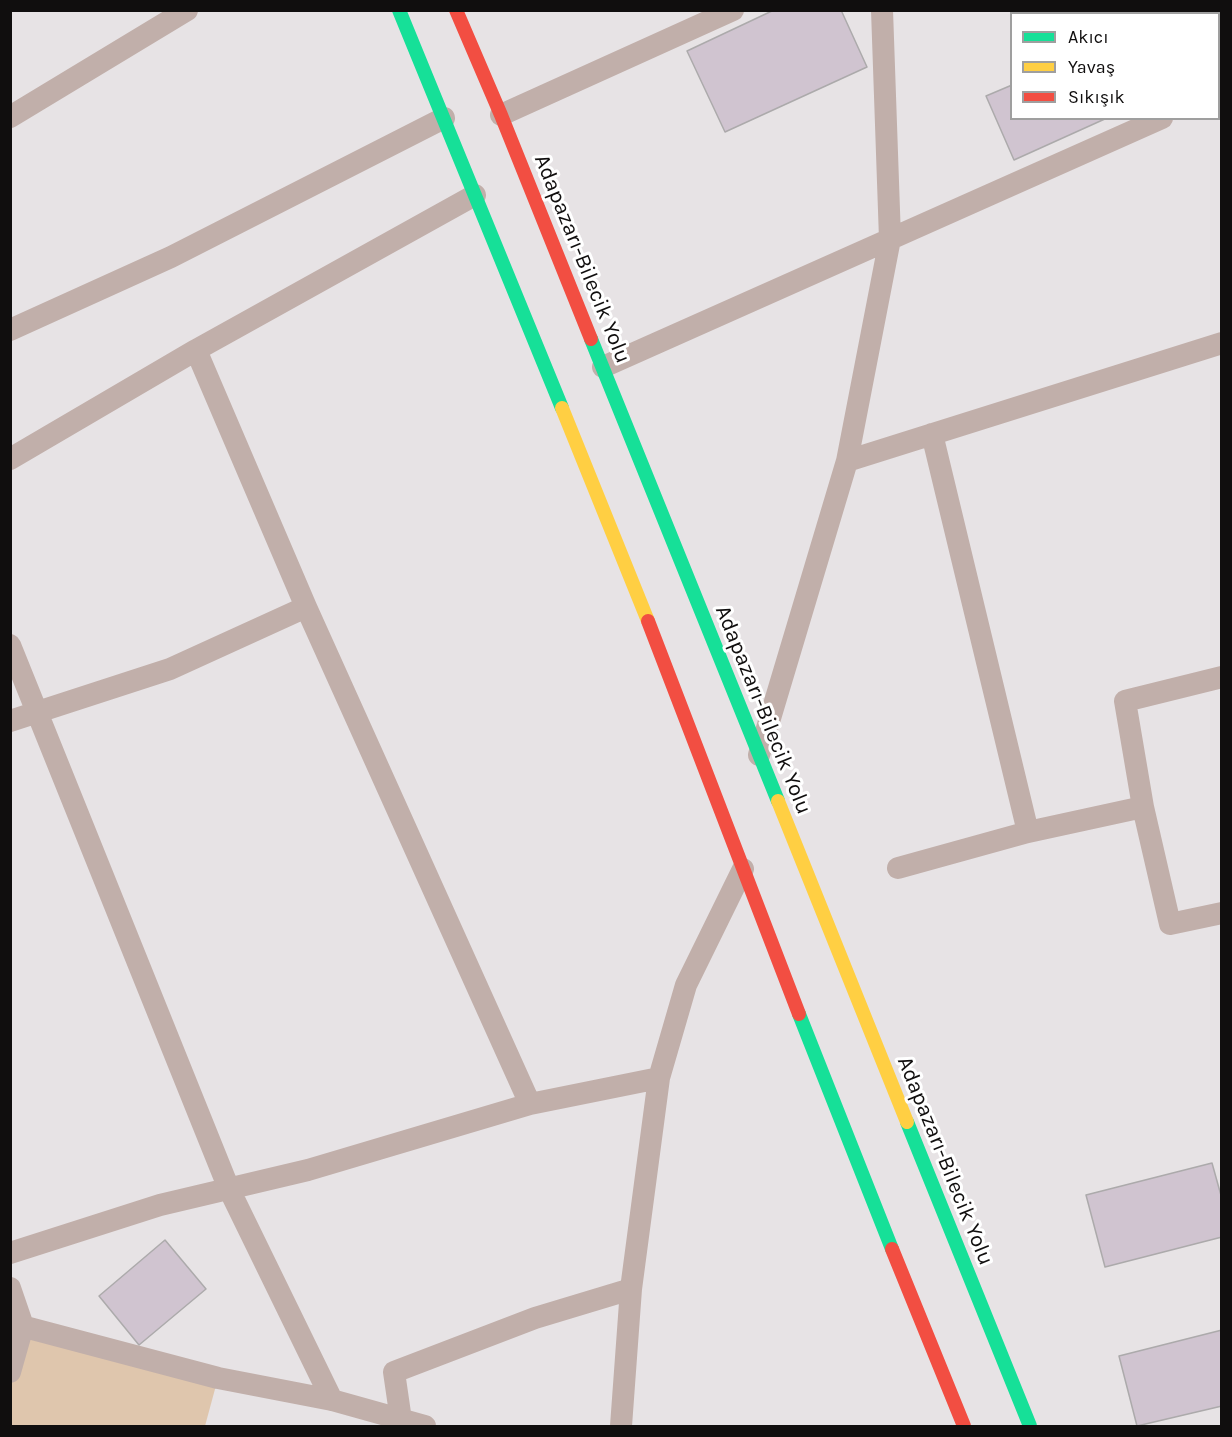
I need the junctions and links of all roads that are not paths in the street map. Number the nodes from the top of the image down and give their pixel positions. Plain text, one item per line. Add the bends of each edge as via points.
1 (187, 10) edge
2 (399, 10) edge
3 (456, 10) edge
4 (734, 10) edge
5 (885, 12) edge
6 (501, 115) junction
7 (10, 117) edge
8 (444, 118) junction
9 (1158, 120) edge
10 (475, 195) junction
11 (890, 239) junction
12 (10, 330) edge
13 (1221, 343) edge
14 (196, 350) junction
15 (603, 367) junction
16 (932, 434) junction
17 (10, 459) edge
18 (847, 461) junction
19 (306, 607) junction
20 (10, 645) edge
21 (1221, 677) edge
22 (37, 713) junction
23 (10, 721) edge
24 (759, 756) junction
25 (1143, 807) junction
26 (1028, 832) junction
27 (898, 868) dead end
28 (743, 869) junction
29 (1221, 914) edge
30 (658, 1078) junction
31 (530, 1104) junction
32 (229, 1189) junction
33 (10, 1253) edge
34 (10, 1288) edge
35 (631, 1288) junction
36 (17, 1324) edge
37 (10, 1372) edge
38 (332, 1400) junction
39 (401, 1423) edge
40 (425, 1426) edge
41 (621, 1426) edge
42 (964, 1426) edge
43 (1030, 1426) edge

1 - 7 street
2 - 8 highway
3 - 6 highway, Adapazarı-Bilecik Yolu
4 - 6 street
5 - 11 street
6 - 15 highway, Adapazarı-Bilecik Yolu
8 - 10 highway
8 - 12 street via 171,257
9 - 11 street
10 - 14 street
10 - 28 highway via 640,599
11 - 15 street
11 - 18 street
13 - 16 street
14 - 17 street
14 - 19 street
15 - 24 highway, Adapazarı-Bilecik Yolu
16 - 18 street
16 - 26 street
18 - 24 street
19 - 22 street via 170,669
19 - 31 street
20 - 22 street
21 - 25 street via 1125,701
22 - 23 street
22 - 32 street
24 - 43 highway, Adapazarı-Bilecik Yolu
25 - 26 street
25 - 29 street via 1170,924
26 - 27 street
28 - 30 street via 686,985
28 - 42 highway
30 - 31 street
30 - 35 street
31 - 32 street via 308,1170
32 - 33 street via 160,1205
32 - 38 street
34 - 36 street
35 - 39 street via 535,1318 394,1372
35 - 41 street
36 - 37 street
36 - 38 street via 218,1378
38 - 39 street
39 - 40 street

